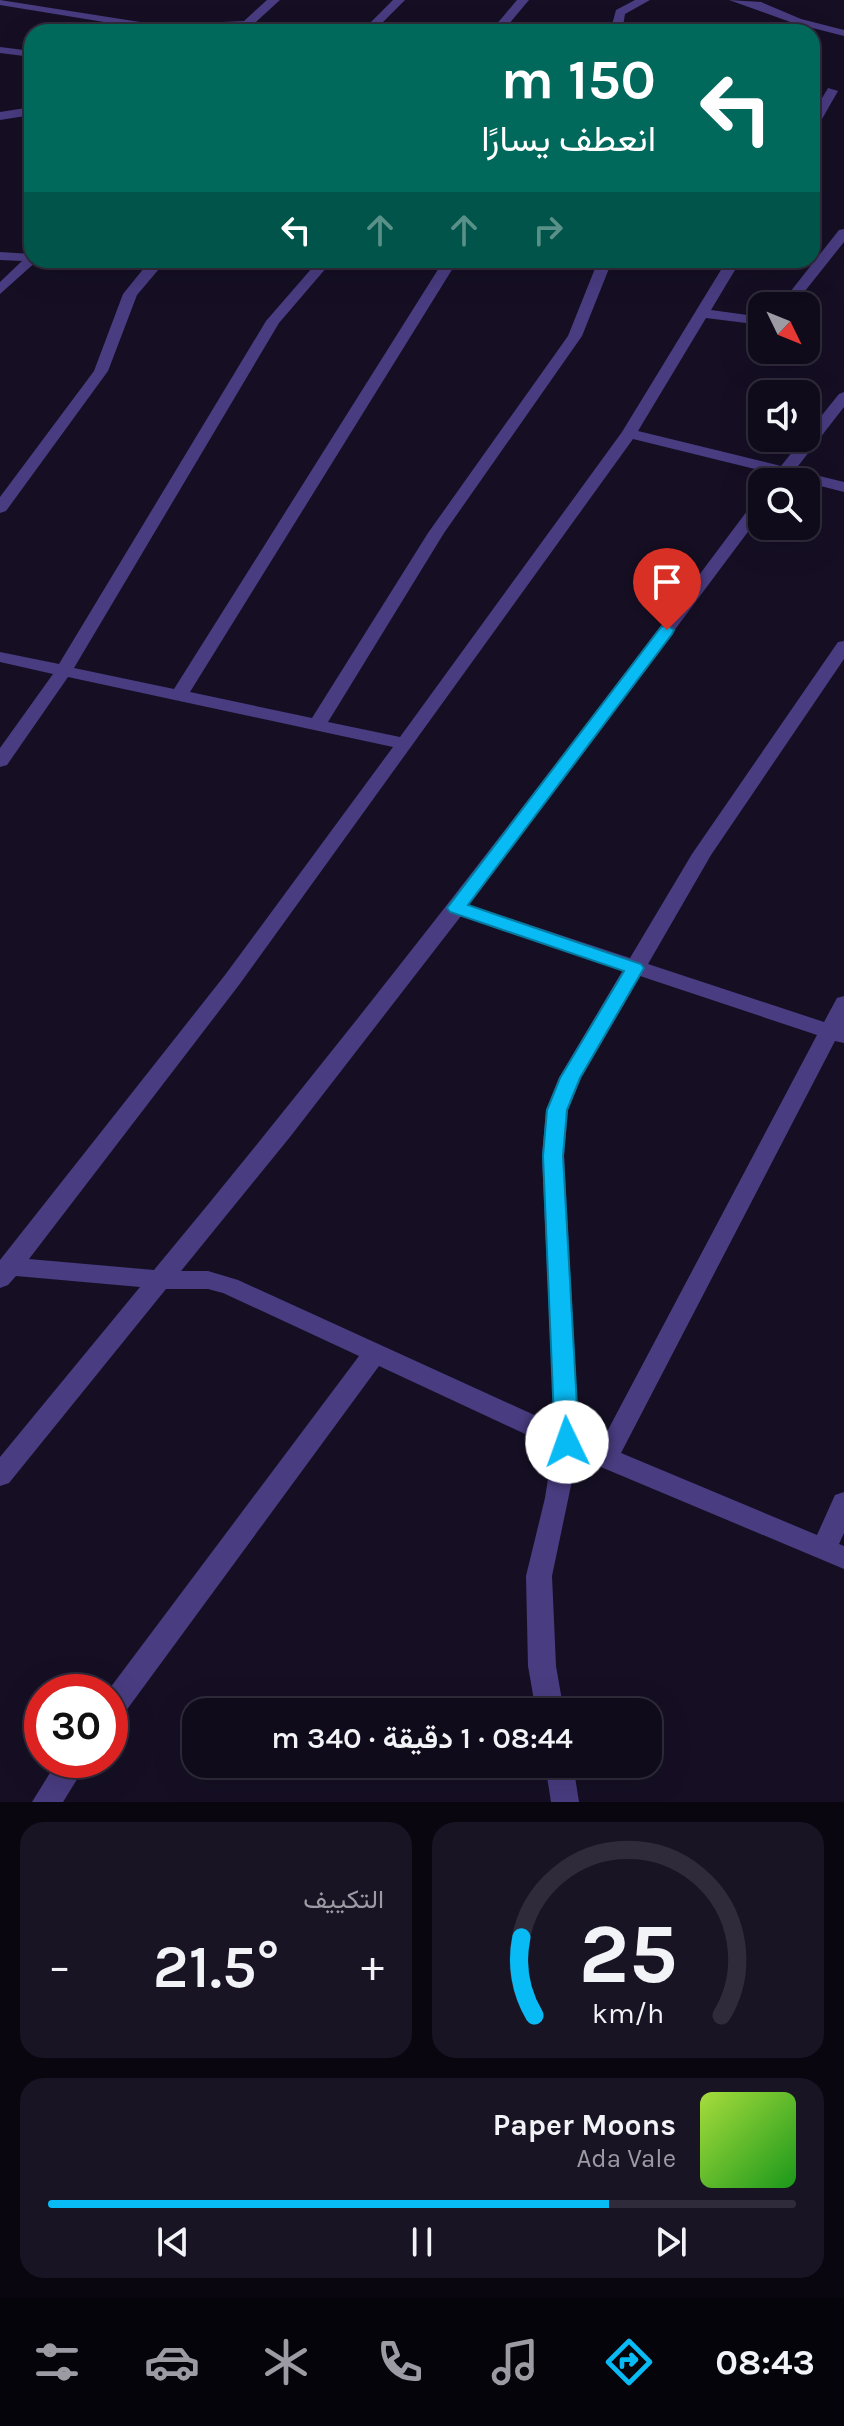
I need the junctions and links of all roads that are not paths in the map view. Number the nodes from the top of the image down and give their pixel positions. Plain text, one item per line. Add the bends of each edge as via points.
1 (274, 0) edge
2 (399, 0) edge
3 (523, 0) edge
4 (644, 0) edge
5 (735, 0) edge
6 (0, 2) edge
7 (135, 24) edge
8 (247, 24) edge
9 (375, 24) edge
10 (503, 24) edge
11 (618, 24) edge
12 (809, 24) edge
13 (820, 27) edge
14 (844, 33) edge
15 (0, 50) edge
16 (24, 53) edge
17 (838, 90) edge
18 (24, 112) edge
19 (820, 115) edge
20 (0, 116) edge
21 (844, 233) edge
22 (0, 256) edge
23 (24, 258) edge
24 (820, 263) edge
25 (24, 266) edge
26 (152, 268) edge
27 (319, 268) edge
28 (446, 268) edge
29 (602, 268) edge
30 (729, 268) edge
31 (816, 268) edge
32 (0, 290) edge
33 (797, 292) edge
34 (702, 313) junction
35 (748, 319) edge
36 (844, 397) edge
37 (629, 433) junction
38 (748, 468) edge
39 (788, 468) edge
40 (820, 484) edge
41 (844, 487) edge
42 (0, 508) edge
43 (748, 521) edge
44 (844, 646) edge
45 (0, 657) edge
46 (64, 670) junction
47 (178, 697) junction
48 (316, 726) junction
49 (405, 744) junction
50 (0, 761) edge
51 (456, 908) junction
52 (635, 968) junction
53 (844, 1003) edge
54 (836, 1034) edge
55 (4, 1272) edge
56 (160, 1280) junction
57 (376, 1352) junction
58 (567, 1442) junction
59 (605, 1459) junction
60 (0, 1475) edge
61 (844, 1503) edge
62 (834, 1553) edge
63 (128, 1686) edge
64 (548, 1698) edge
65 (63, 1778) edge
66 (561, 1778) edge
67 (46, 1802) edge
68 (565, 1802) edge

1 - 8 street
2 - 9 street
3 - 10 street
4 - 11 street via 620,12
5 - 12 street
6 - 7 street
13 - 14 street
15 - 16 street
17 - 19 street
18 - 20 street
21 - 24 street
22 - 23 street
25 - 32 street
26 - 42 street via 130,294 101,371
27 - 46 street via 273,321
28 - 47 street
29 - 48 street via 575,336 436,533
30 - 34 street
31 - 33 street
34 - 35 street
34 - 37 street
36 - 39 street
37 - 38 street
37 - 49 street
40 - 41 street
43 - 51 street
44 - 52 street via 702,854
45 - 46 street
46 - 47 street
46 - 50 street
47 - 48 street
48 - 49 street
49 - 55 street via 232,980
51 - 52 street
51 - 56 street
52 - 54 street
52 - 58 street via 570,1078 557,1110 553,1156
53 - 54 street
54 - 59 street
55 - 56 street
56 - 57 street via 208,1280 230,1286
56 - 60 street
57 - 58 street
57 - 63 street
58 - 59 street
58 - 64 street via 539,1576
59 - 62 street
61 - 62 street
65 - 67 street
66 - 68 street

